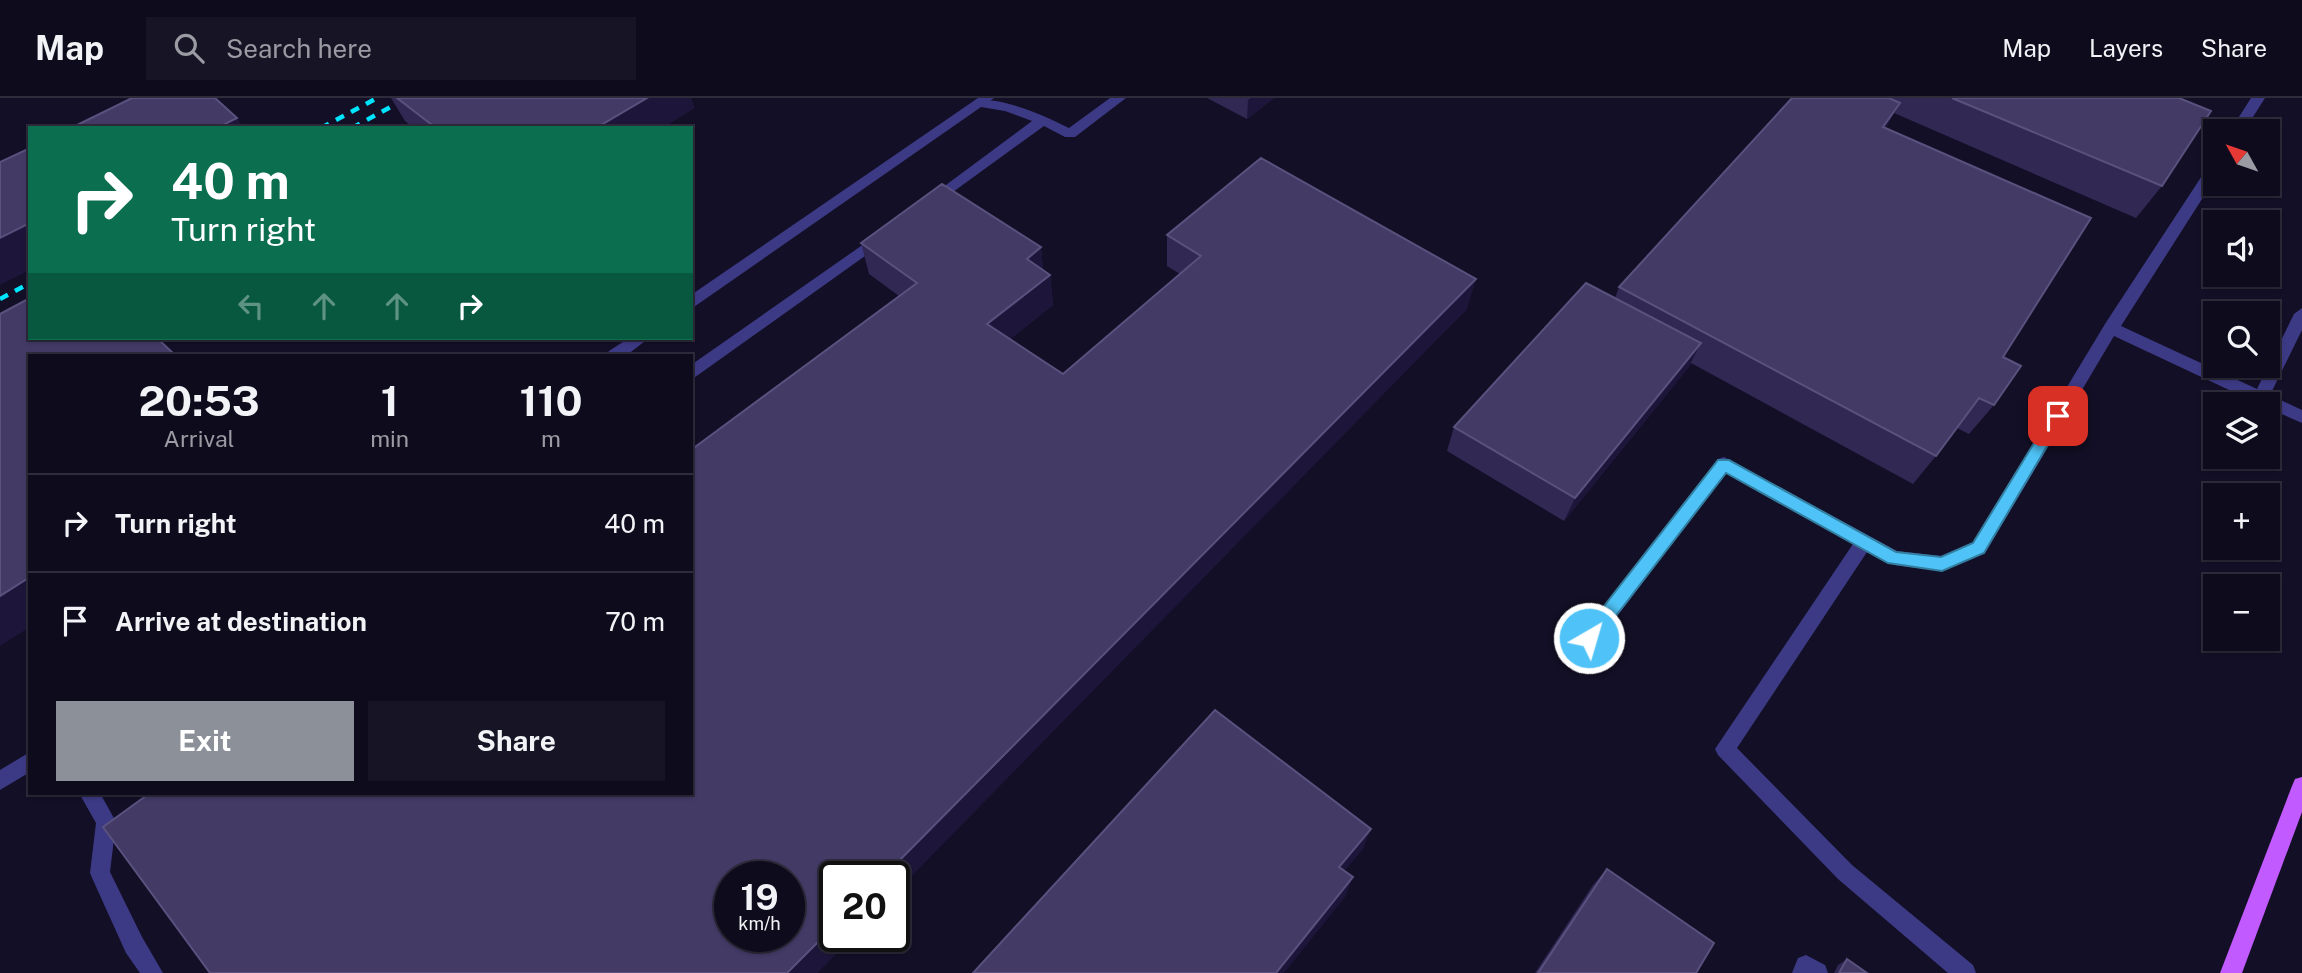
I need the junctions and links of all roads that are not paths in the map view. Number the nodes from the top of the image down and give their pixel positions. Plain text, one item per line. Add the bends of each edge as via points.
1 (1119, 98) edge
2 (2258, 98) edge
3 (984, 101) edge
4 (2245, 119) edge
5 (1043, 120) junction
6 (2203, 184) edge
7 (922, 208) edge
8 (889, 232) edge
9 (693, 302) edge
10 (2302, 313) edge
11 (2111, 328) junction
12 (638, 340) edge
13 (617, 354) edge
14 (693, 373) edge
15 (2248, 392) edge
16 (2264, 392) edge
17 (2280, 407) edge
18 (2302, 417) edge
19 (1864, 542) junction
20 (1589, 638) dead end
21 (28, 762) edge
22 (0, 781) edge
23 (2302, 786) edge
24 (90, 795) edge
25 (152, 973) edge
26 (1803, 973) edge
27 (1817, 973) edge
28 (1965, 973) edge
29 (2231, 973) edge

1 - 5 street via 1070,134
2 - 4 street
3 - 5 street
3 - 9 street
5 - 7 street
6 - 11 street
8 - 14 street
10 - 16 street
11 - 15 street
11 - 19 street via 1979,548 1942,564 1894,558
12 - 13 street
17 - 18 street
19 - 20 street via 1724,464
19 - 28 street via 1725,749 1845,872
21 - 22 street
23 - 29 main road
24 - 25 street via 106,822 100,873
26 - 27 street via 1806,966

